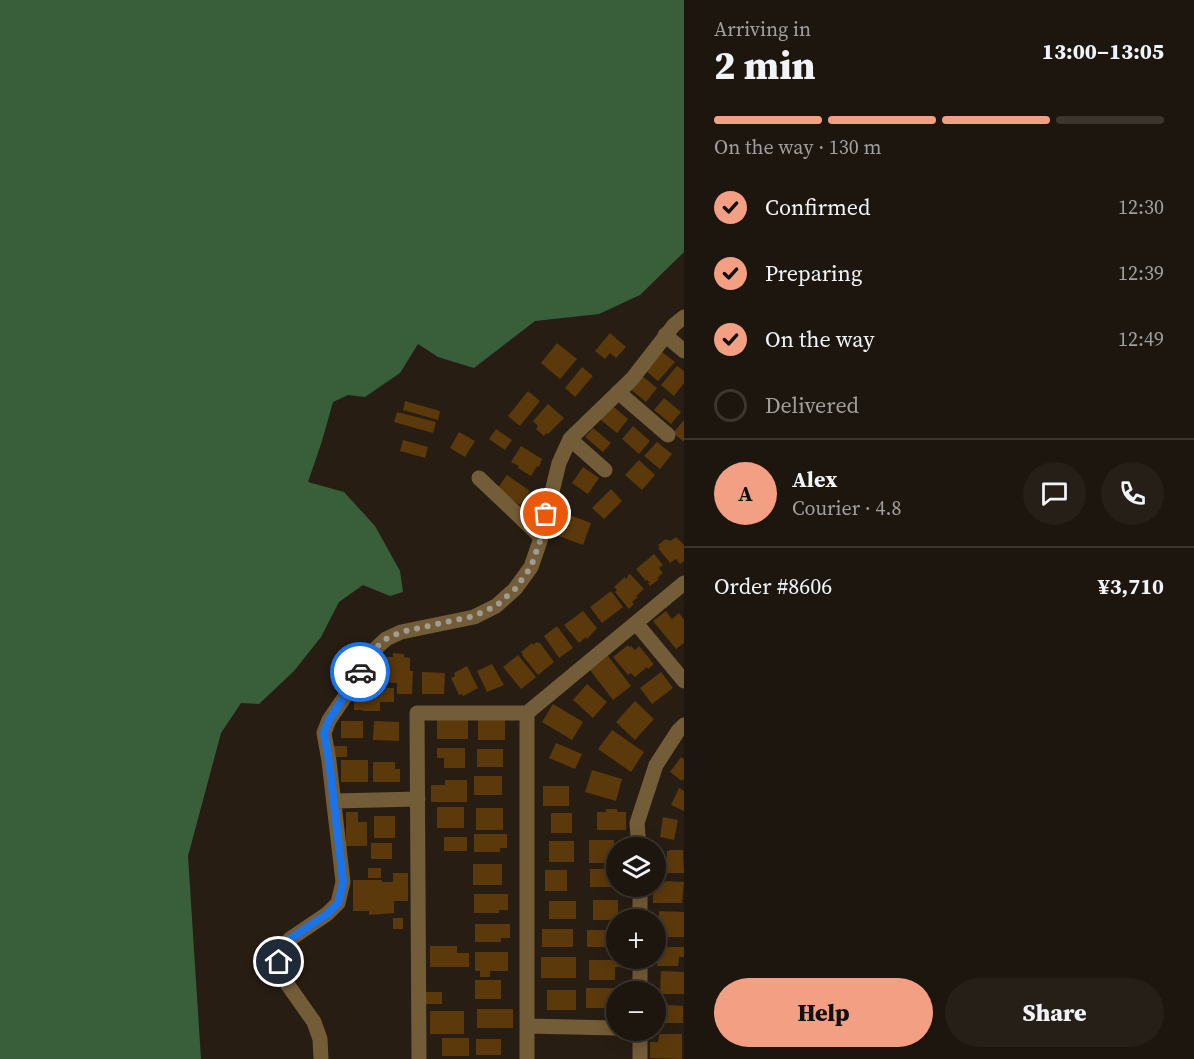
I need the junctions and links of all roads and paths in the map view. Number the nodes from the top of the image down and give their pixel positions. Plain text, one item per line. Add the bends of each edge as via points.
1 (684, 317) edge
2 (665, 335) junction
3 (684, 351) edge
4 (618, 392) junction
5 (668, 435) dead end
6 (570, 439) junction
7 (605, 470) dead end
8 (479, 478) dead end
9 (541, 537) junction
10 (684, 583) edge
11 (636, 623) junction
12 (684, 681) edge
13 (527, 713) junction
14 (684, 725) edge
15 (417, 800) junction
16 (334, 801) junction
17 (638, 837) edge
18 (527, 1026) junction
19 (606, 1028) edge
20 (640, 1041) edge
21 (321, 1059) edge
22 (419, 1059) edge
23 (527, 1059) edge
24 (640, 1059) edge

1 - 2 street
2 - 3 street
2 - 4 street
4 - 5 street
4 - 6 street
6 - 7 street
6 - 9 street via 559,463
8 - 9 street
9 - 16 street via 531,567 496,606 474,616 401,632 372,651 324,733
10 - 11 street
11 - 12 street
11 - 13 street
13 - 15 street via 417,713
13 - 18 street
14 - 17 street via 656,765 637,823
15 - 16 street
15 - 22 street
16 - 21 street via 343,882 338,903 290,939 279,962 283,978 314,1022
18 - 19 street
18 - 23 street
20 - 24 street

